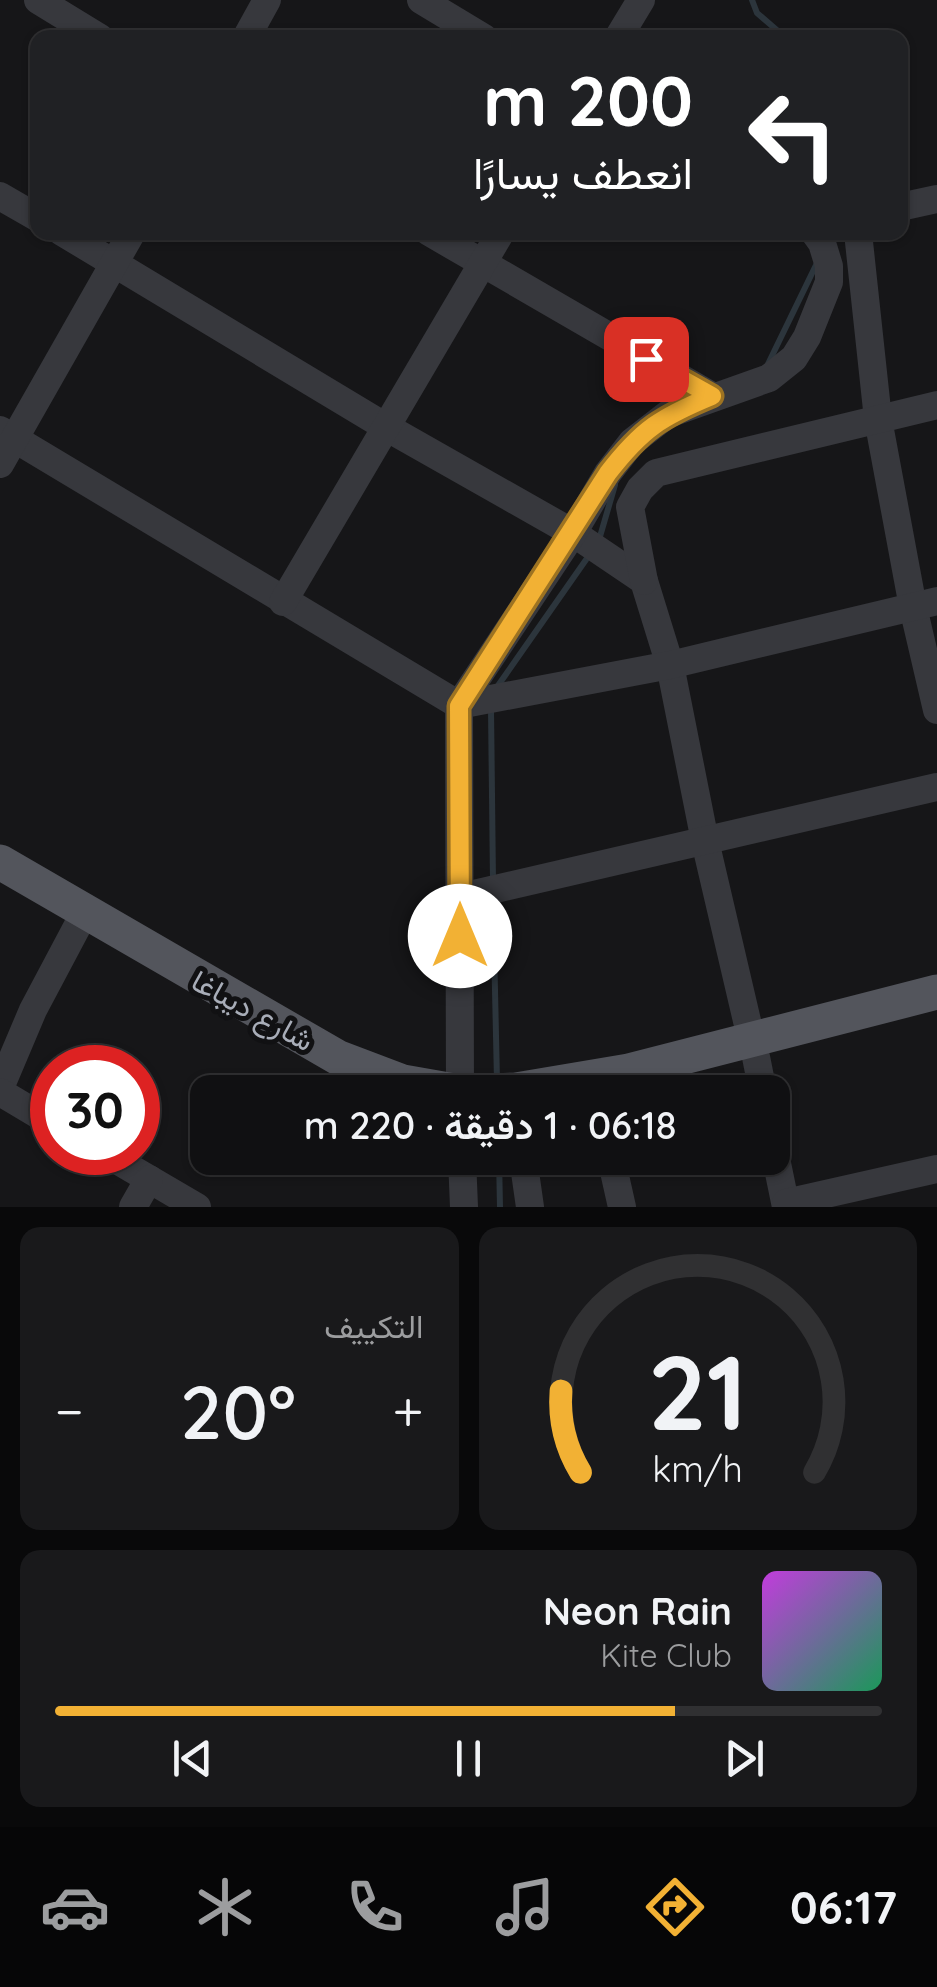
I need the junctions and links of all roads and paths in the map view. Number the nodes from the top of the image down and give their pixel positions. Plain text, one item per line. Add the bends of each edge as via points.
1 (38, 0) edge
2 (267, 0) edge
3 (422, 0) edge
4 (641, 0) edge
5 (87, 30) edge
6 (250, 30) edge
7 (471, 30) edge
8 (623, 30) edge
9 (0, 196) edge
10 (937, 198) edge
11 (908, 204) edge
12 (30, 213) edge
13 (75, 240) edge
14 (128, 240) edge
15 (442, 240) edge
16 (496, 240) edge
17 (820, 240) edge
18 (859, 240) edge
19 (114, 264) junction
20 (482, 264) junction
21 (712, 396) junction
22 (937, 405) edge
23 (878, 419) junction
24 (386, 428) junction
25 (8, 434) edge
26 (0, 464) edge
27 (589, 543) junction
28 (644, 581) junction
29 (283, 602) junction
30 (925, 604) edge
31 (670, 665) junction
32 (459, 706) junction
33 (937, 710) edge
34 (937, 787) edge
35 (706, 841) junction
36 (0, 862) edge
37 (0, 883) edge
38 (461, 897) junction
39 (77, 928) junction
40 (937, 992) edge
41 (937, 1011) edge
42 (754, 1048) junction
43 (326, 1075) edge
44 (385, 1075) edge
45 (460, 1075) edge
46 (606, 1075) edge
47 (677, 1075) edge
48 (760, 1075) edge
49 (0, 1090) edge
50 (30, 1109) edge
51 (937, 1169) edge
52 (142, 1175) edge
53 (463, 1175) edge
54 (525, 1175) edge
55 (615, 1175) edge
56 (780, 1175) edge
57 (149, 1179) junction
58 (786, 1205) edge
59 (133, 1207) edge
60 (197, 1207) edge
61 (464, 1207) edge
62 (530, 1207) edge
63 (622, 1207) edge

1 - 5 street
2 - 6 street
3 - 7 street
4 - 8 street
9 - 12 street
10 - 11 street
13 - 19 street
14 - 19 street
15 - 20 street
16 - 20 street
17 - 21 street via 828,282 794,358 769,378
18 - 23 street
19 - 24 street
19 - 25 street
20 - 21 street
20 - 24 street
21 - 27 street via 668,414 632,442 608,473
22 - 23 street
23 - 28 street via 656,473 630,507
23 - 30 street
24 - 27 street
24 - 29 street
25 - 26 street
25 - 29 street
27 - 28 street
27 - 32 street
28 - 31 street
29 - 32 street
30 - 31 street
30 - 33 street
31 - 32 street
31 - 35 street
32 - 38 street
34 - 35 street
35 - 38 street
35 - 42 street
36 - 44 main road, شارع ديباغا via 337,1057
37 - 39 main road, شارع ديباغا
38 - 45 street
39 - 43 main road, شارع ديباغا
39 - 49 street
40 - 42 main road, شارع ديباغا
41 - 42 main road, شارع ديباغا
42 - 46 main road, شارع ديباغا
42 - 47 main road, شارع ديباغا
42 - 48 street
49 - 50 street
51 - 58 street
52 - 57 street
53 - 61 street
54 - 62 street
55 - 63 street
56 - 58 street
57 - 59 street
57 - 60 street

